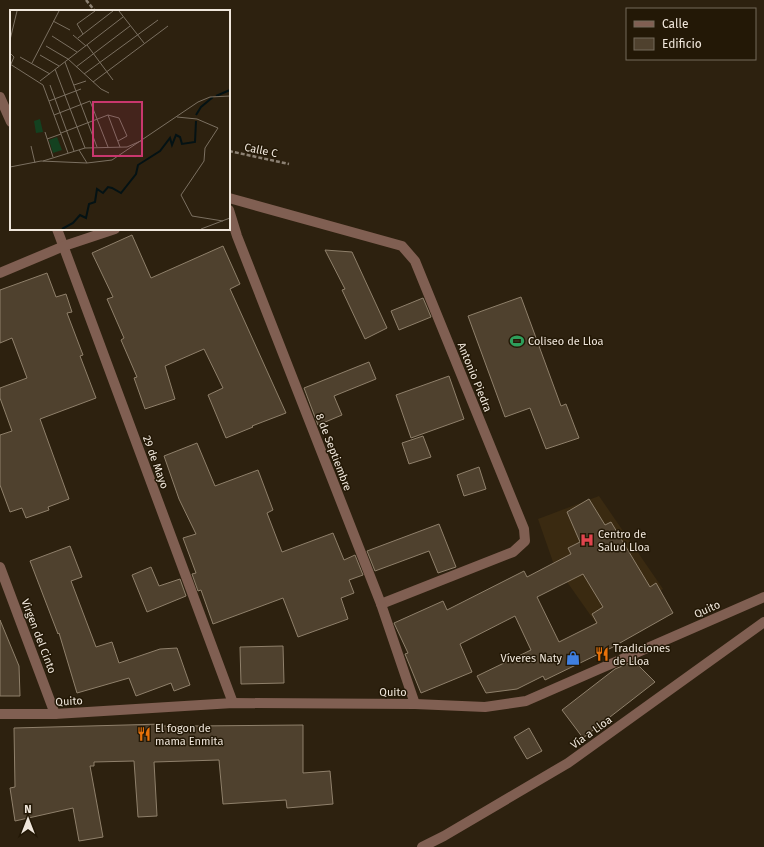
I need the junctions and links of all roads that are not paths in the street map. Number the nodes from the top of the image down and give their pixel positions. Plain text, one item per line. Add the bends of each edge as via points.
1 (0, 97) edge
2 (10, 120) edge
3 (230, 198) edge
4 (230, 213) edge
5 (57, 230) edge
6 (112, 230) edge
7 (64, 246) junction
8 (0, 273) edge
9 (0, 567) edge
10 (764, 597) edge
11 (381, 604) junction
12 (764, 622) edge
13 (233, 703) junction
14 (415, 704) junction
15 (0, 714) edge
16 (55, 714) junction
17 (422, 847) edge

1 - 2 street
3 - 11 street, Antonio Piedra via 402,246 415,261 524,529 525,541 513,552
4 - 11 street, 8 de Septiembre
5 - 7 street, 29 de Mayo
6 - 7 street
7 - 8 street
7 - 13 street, 29 de Mayo
9 - 16 street, Virgen del Cinto
10 - 14 street, Quito via 526,701 485,707
11 - 14 street, 8 de Septiembre
12 - 17 street, Vía a Lloa via 568,763
13 - 14 street, Quito
13 - 16 street, Quito
15 - 16 street, Quito

